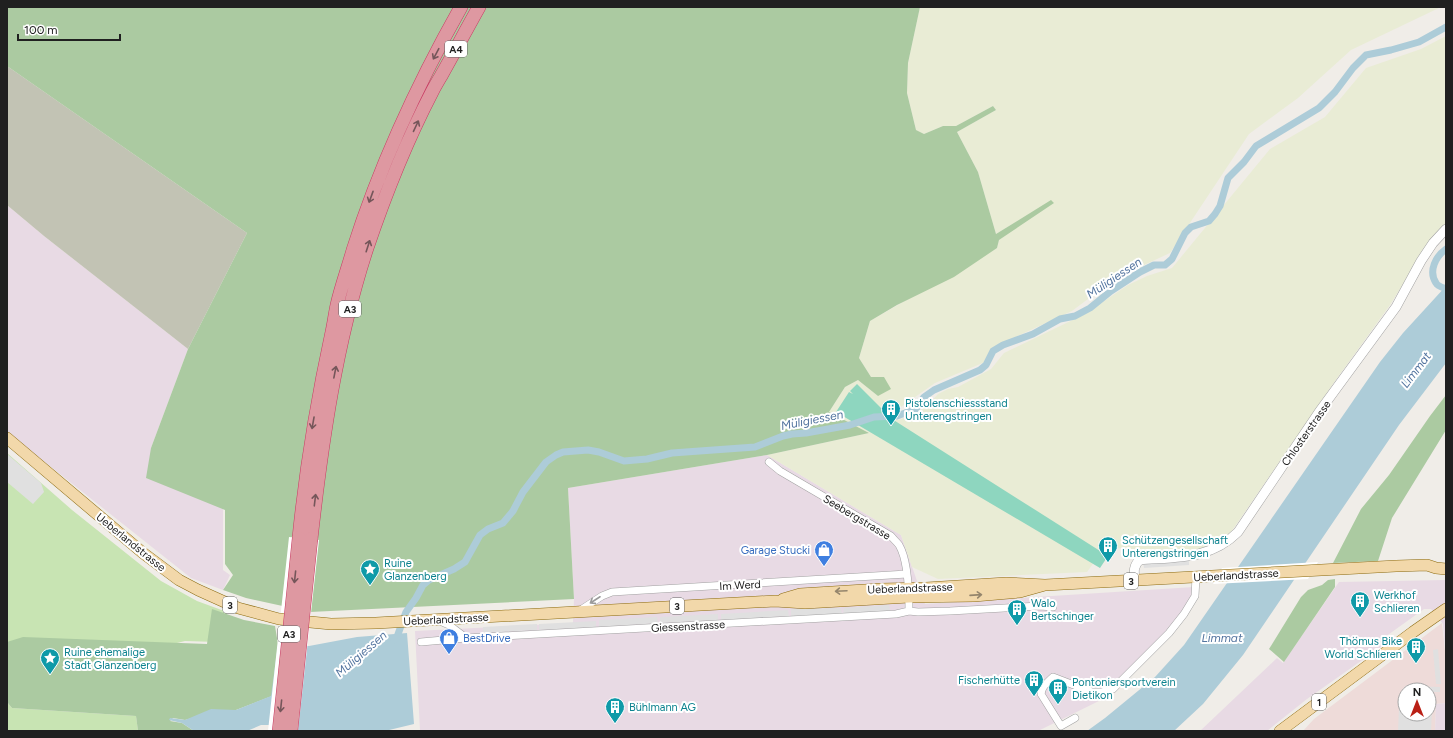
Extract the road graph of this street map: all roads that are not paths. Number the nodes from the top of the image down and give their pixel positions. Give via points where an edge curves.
1 (461, 7) edge
2 (474, 7) edge
3 (479, 7) edge
4 (433, 90) junction
5 (1446, 229) edge
6 (7, 438) edge
7 (769, 462) dead end
8 (305, 539) junction
9 (1446, 561) edge
10 (1427, 565) junction
11 (1446, 569) edge
12 (907, 574) junction
13 (1446, 575) edge
14 (1196, 577) junction
15 (1134, 581) junction
16 (909, 593) junction
17 (1053, 607) dead end
18 (1446, 609) edge
19 (909, 611) junction
20 (579, 612) junction
21 (438, 620) junction
22 (466, 638) junction
23 (421, 642) dead end
24 (1075, 718) dead end
25 (1283, 730) edge
26 (279, 731) edge
27 (291, 731) edge

1 -> 8 highway, A3 via 395,137 373,191 337,305 309,455
2 - 4 highway, A3 via 436,75
3 - 4 highway, A4
8 -> 4 highway, A3 via 339,354 355,290 388,189
5 - 15 street, Chlosterstrasse via 1421,261 1396,307 1319,412 1238,532 1220,546 1205,553 1140,560 1134,567
6 - 21 main road, Ueberlandstrasse / 3 via 143,554 179,580 238,608 279,619 330,624
7 - 12 street, Seebergstrasse via 891,536 899,546
8 -> 26 highway, A3, bridge
8 - 27 highway, A3, bridge
9 - 10 main road, Ueberlandstrasse / 3
10 - 11 main road, Ueberlandstrasse / 3
10 - 13 main road via 1435,573
10 - 14 main road, Ueberlandstrasse / 3
12 - 16 street, Seebergstrasse
12 -> 20 street, Im Werd via 612,592 604,594
14 - 15 main road, Ueberlandstrasse / 3
14 - 24 street via 1195,596 1184,614 1169,633 1113,689 1092,692 1053,677 1046,684 1041,694 1061,726
15 - 16 main road, Ueberlandstrasse / 3 via 1045,586 1006,583
16 - 19 street
16 - 20 main road, Ueberlandstrasse / 3 via 805,603 775,601
17 - 19 street, Giessenstrasse
18 - 25 main road, 1
19 - 22 street, Giessenstrasse
20 - 21 main road, Ueberlandstrasse / 3
21 - 22 street
22 - 23 street, Giessenstrasse

